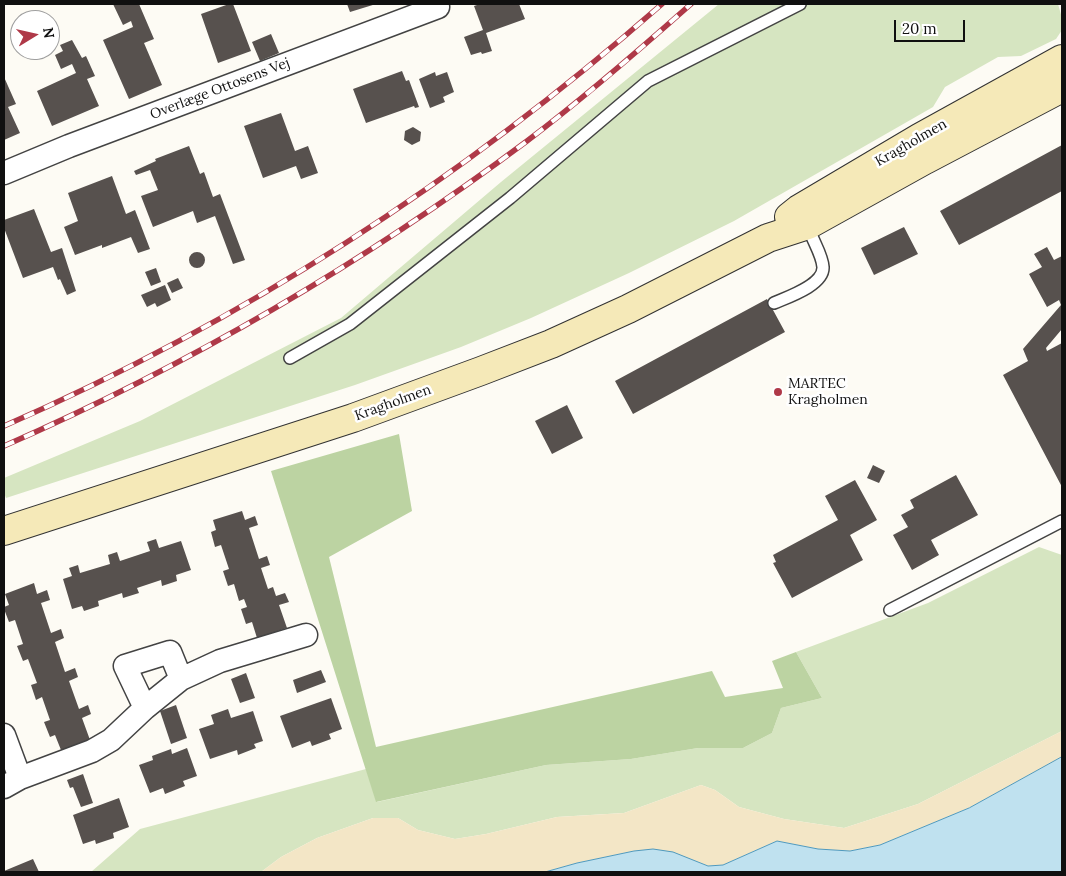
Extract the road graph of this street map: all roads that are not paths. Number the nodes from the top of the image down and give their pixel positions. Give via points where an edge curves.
1 (800, 4) edge
2 (438, 7) dead end
3 (1062, 59) edge
4 (1062, 88) edge
5 (4, 173) edge
6 (803, 217) junction
7 (774, 303) dead end
8 (290, 358) dead end
9 (1062, 521) edge
10 (4, 531) edge
11 (890, 610) dead end
12 (306, 635) dead end
13 (181, 679) junction
14 (145, 708) junction
15 (4, 735) edge
16 (12, 783) edge

1 - 8 lane via 648,81 510,198 350,324
2 - 5 street, Overlæge Ottosens Vej
3 - 6 street, Kragholmen via 919,138
4 - 6 street, Kragholmen via 925,160
6 - 7 lane via 823,267 821,276 813,284
6 - 10 street, Kragholmen via 628,309 481,372 353,418
9 - 11 lane
12 - 13 street via 220,661
13 - 14 street
13 - 14 street via 170,652 125,666
14 - 16 street via 111,740 92,751
15 - 16 street

